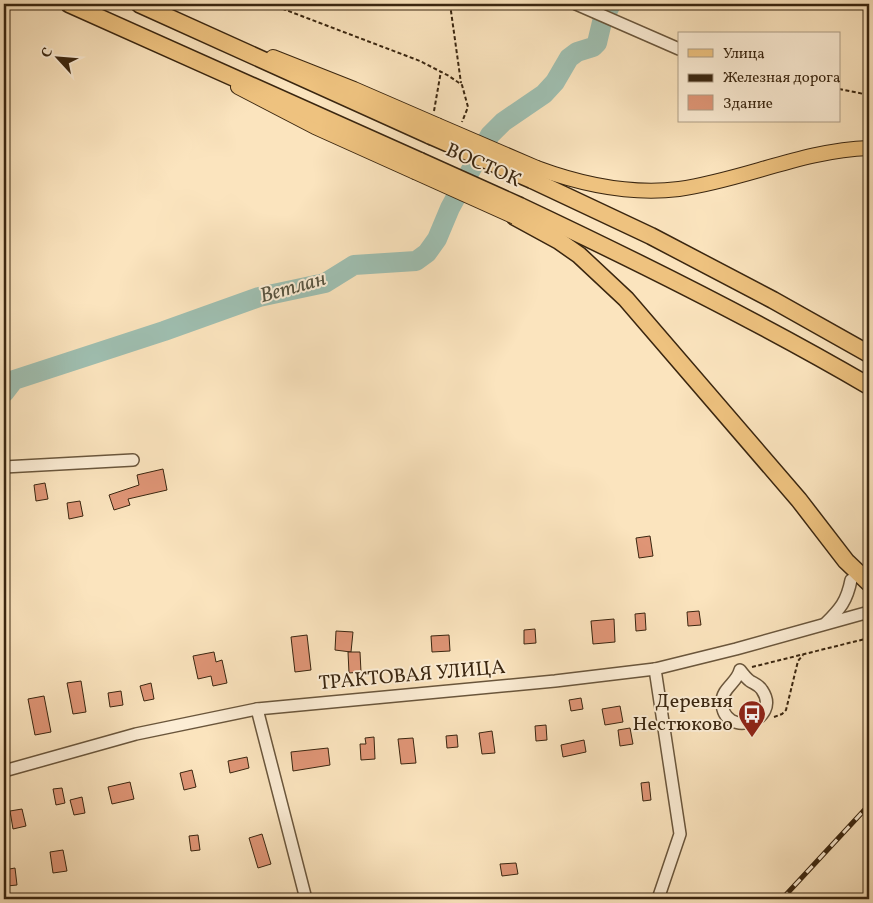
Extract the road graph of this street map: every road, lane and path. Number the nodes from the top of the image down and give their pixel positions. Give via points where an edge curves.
1 (69, 4) edge
2 (270, 4) edge
3 (450, 4) edge
4 (576, 4) edge
5 (146, 7) edge
6 (678, 49) edge
7 (441, 71) junction
8 (462, 85) junction
9 (840, 88) edge
10 (869, 95) edge
11 (461, 125) dead end
12 (434, 126) junction
13 (869, 148) edge
14 (534, 174) junction
15 (518, 211) junction
16 (869, 354) edge
17 (869, 386) edge
18 (132, 460) dead end
19 (4, 467) edge
20 (851, 580) dead end
21 (869, 583) edge
22 (869, 612) edge
23 (825, 624) junction
24 (869, 638) edge
25 (736, 649) junction
26 (803, 655) junction
27 (655, 669) junction
28 (740, 670) junction
29 (257, 709) junction
30 (761, 715) junction
31 (4, 771) edge
32 (306, 899) edge
33 (658, 899) edge

1 - 15 highway, ВОСТОК, bridge
2 - 7 path
3 - 8 path
4 - 6 street
5 - 12 highway, ВОСТОК
7 - 8 path
7 - 12 path
8 - 11 path via 468,107
9 - 10 path
12 - 14 highway, ВОСТОК, bridge
13 - 14 main road via 824,153 697,185 658,190 616,189
14 - 16 highway, ВОСТОК
15 - 17 highway, ВОСТОК via 700,293
15 - 21 highway via 579,256 626,299 799,500 846,561
18 - 19 street
20 - 23 street via 842,607
22 - 23 street, ТРАКТОВАЯ УЛИЦА
23 - 25 street, ТРАКТОВАЯ УЛИЦА
24 - 26 path
25 - 27 street, ТРАКТОВАЯ УЛИЦА
25 - 28 street
26 - 28 path
26 - 30 path via 798,661 786,710 773,717
27 - 29 street, ТРАКТОВАЯ УЛИЦА
27 - 33 street via 680,834
28 - 30 street via 762,689 766,704
28 - 30 street via 739,676 725,691 724,711 746,724
29 - 31 street, ТРАКТОВАЯ УЛИЦА via 136,734
29 - 32 street

